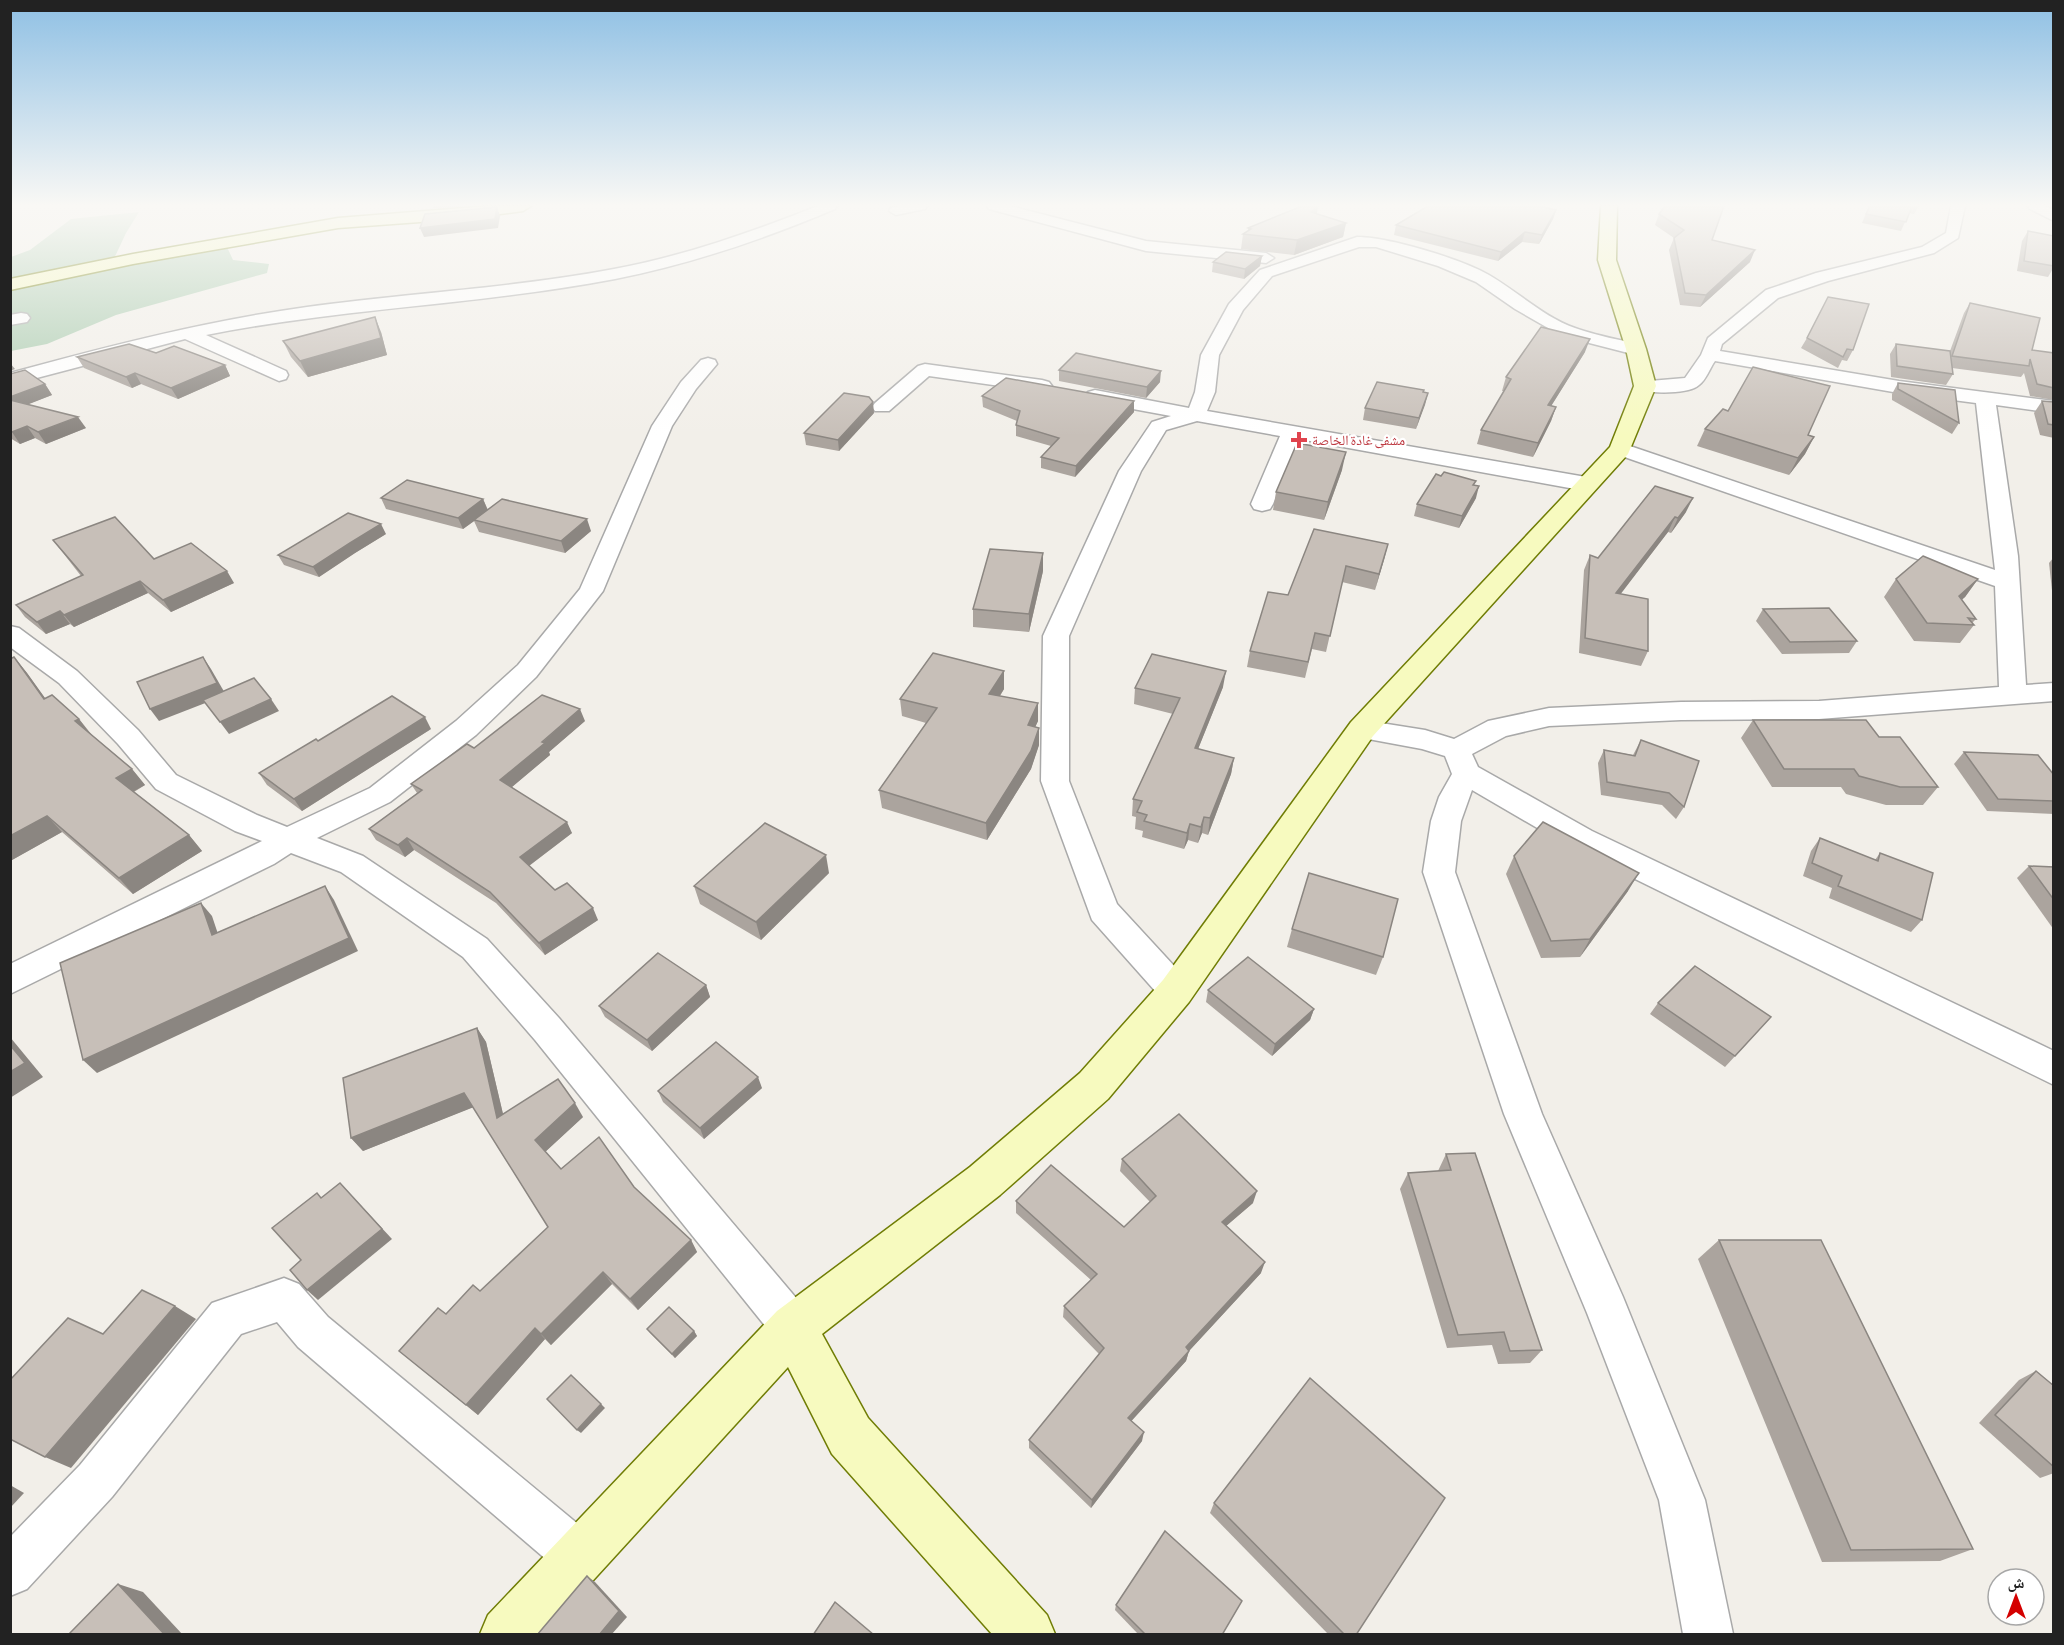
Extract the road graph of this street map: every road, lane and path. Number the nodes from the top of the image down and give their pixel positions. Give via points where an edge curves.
1 (557, 283) edge
2 (1257, 283) edge
3 (1489, 283) edge
4 (1614, 283) edge
5 (1805, 283) edge
6 (186, 333) junction
7 (1636, 349) junction
8 (1710, 355) junction
9 (708, 364) dead end
10 (279, 375) dead end
11 (10, 379) edge
12 (1645, 386) junction
13 (1985, 397) junction
14 (2054, 406) edge
15 (882, 407) dead end
16 (1196, 415) junction
17 (1291, 433) junction
18 (1620, 449) junction
19 (1586, 484) junction
20 (1262, 504) dead end
21 (2008, 582) junction
22 (10, 634) edge
23 (2054, 692) edge
24 (2013, 696) junction
25 (1362, 729) junction
26 (1461, 762) junction
27 (288, 839) junction
28 (10, 980) edge
29 (1176, 991) junction
30 (2054, 1069) edge
31 (793, 1327) junction
32 (579, 1556) junction
33 (10, 1572) edge
34 (507, 1635) edge
35 (1028, 1635) edge
36 (1708, 1635) edge

1 - 6 street via 306,312
2 - 16 street via 1235,308 1210,355 1205,392
3 - 7 street via 1568,332
4 - 7 main road
5 - 8 street via 1772,294 1714,342
6 - 10 street
6 - 11 street
7 - 12 main road
8 - 12 street via 1692,382
8 - 13 street
9 - 27 street via 662,426 591,591 527,671 466,728 380,795
12 - 18 main road
13 - 14 street
13 - 21 street
15 - 16 street via 925,370 1070,391
16 - 17 street
16 - 29 street via 1159,426 1130,471 1056,636 1055,781 1103,911
17 - 19 street
17 - 20 street
18 - 19 main road
18 - 21 street
19 - 25 main road
21 - 24 street
22 - 27 street via 68,677 166,782 246,824
23 - 24 street
24 - 26 street via 1819,710 1549,717 1498,728
25 - 26 street via 1425,740
25 - 29 main road
26 - 30 street via 1581,839
26 - 36 street via 1441,837 1438,872 1523,1114 1608,1312 1682,1500
27 - 28 street via 263,856
27 - 31 street via 352,864 475,948 547,1029
29 - 31 main road via 1094,1086 986,1181
31 - 32 main road
31 - 35 main road via 850,1436
32 - 33 street via 313,1332 284,1299 227,1318 96,1481
32 - 34 main road

